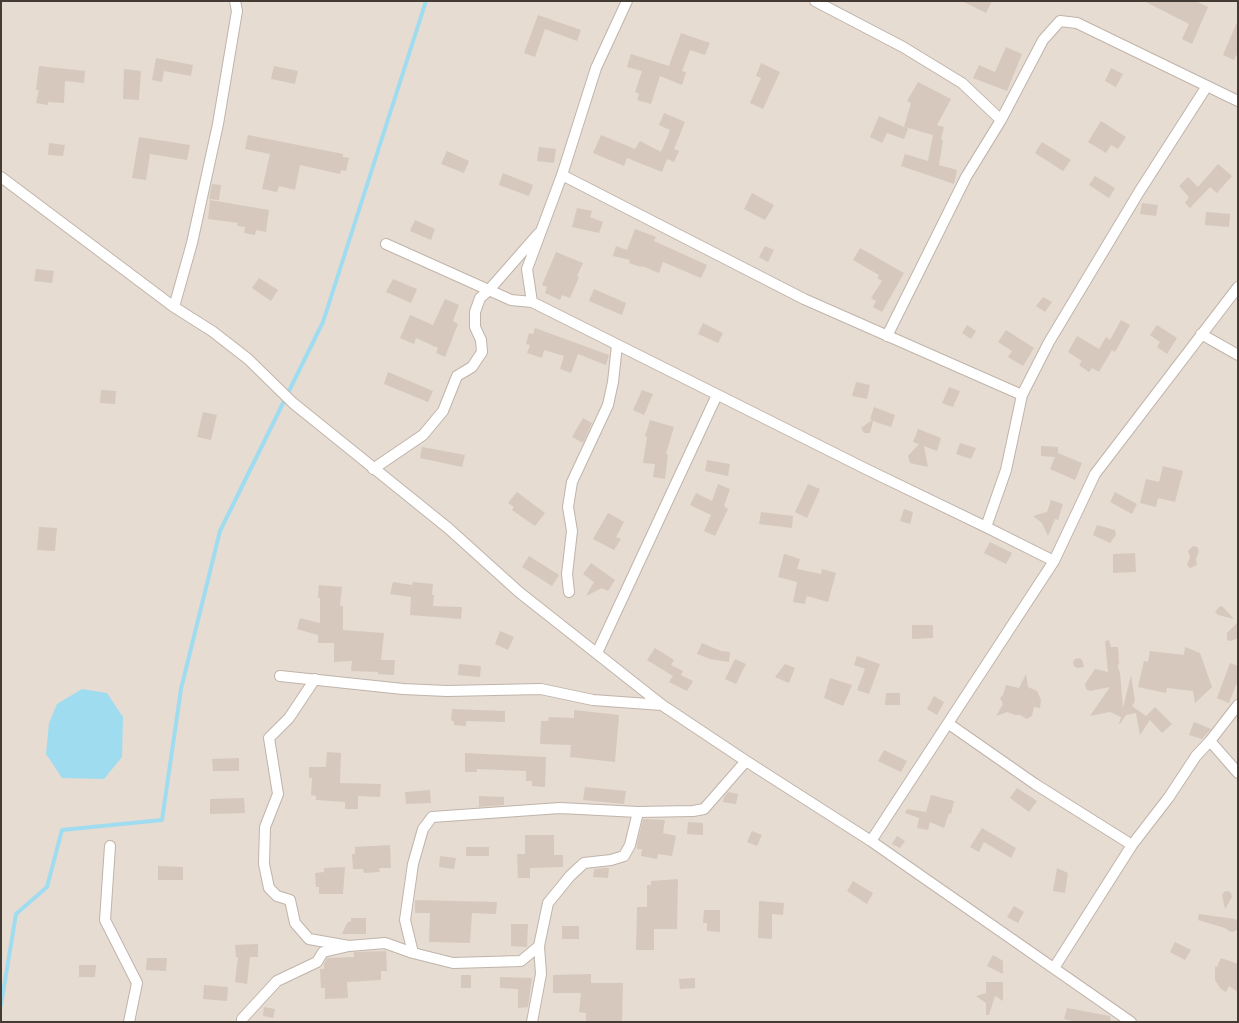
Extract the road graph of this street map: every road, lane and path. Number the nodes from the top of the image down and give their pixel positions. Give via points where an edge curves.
1 (235, 1) edge
2 (627, 1) edge
3 (815, 1) edge
4 (1207, 86) junction
5 (1238, 101) edge
6 (1001, 120) junction
7 (562, 175) junction
8 (1, 177) edge
9 (542, 229) junction
10 (386, 244) dead end
11 (1238, 287) edge
12 (489, 290) junction
13 (532, 302) junction
14 (174, 307) junction
15 (1201, 334) junction
16 (887, 336) junction
17 (617, 345) junction
18 (1238, 355) edge
19 (717, 395) junction
20 (1022, 395) junction
21 (373, 469) junction
22 (986, 527) junction
23 (1054, 561) junction
24 (569, 592) dead end
25 (596, 653) junction
26 (280, 676) dead end
27 (315, 679) junction
28 (662, 705) junction
29 (1238, 705) edge
30 (949, 724) junction
31 (1210, 741) junction
32 (746, 761) junction
33 (1238, 772) edge
34 (638, 812) junction
35 (871, 840) junction
36 (1132, 845) junction
37 (110, 846) dead end
38 (349, 946) junction
39 (540, 946) junction
40 (413, 953) junction
41 (1054, 968) junction
42 (129, 1022) edge
43 (242, 1022) edge
44 (532, 1022) edge
45 (1131, 1022) edge

1 - 14 street via 237,11 218,124 192,243
2 - 7 street via 596,68
3 - 6 street via 903,47 962,83
4 - 5 street
4 - 6 street via 1077,23 1060,21 1043,40
4 - 20 street via 1049,342
6 - 16 street via 966,177
7 - 9 street
7 - 16 street via 804,299
8 - 14 street
9 - 12 street
9 - 13 street via 527,269
10 - 12 street
11 - 15 street
12 - 13 street via 511,300
12 - 21 street via 480,298 475,312 475,327 482,352 472,367 457,376 443,411 423,435
13 - 17 street
14 - 21 street via 248,359 293,403
15 - 18 street
15 - 23 street via 1095,474
16 - 20 street
17 - 19 street
17 - 24 street via 608,405 572,482 568,507 572,531 567,574
19 - 22 street
19 - 25 street
20 - 22 street via 1006,470
21 - 25 street via 448,528 518,592
22 - 23 street
23 - 30 street
25 - 28 street
26 - 27 street
27 - 28 street via 439,690 541,689 593,700
27 - 38 street via 289,718 269,738 278,794 265,827 264,864 269,888 277,896 290,900 295,923 309,939
28 - 32 street
29 - 31 street
30 - 35 street
30 - 36 street
31 - 33 street
31 - 36 street
32 - 34 street via 704,808
32 - 35 street
34 - 39 street via 624,856 584,863 548,903
34 - 40 street via 560,808 432,818 423,829 413,864 405,920
35 - 41 street
36 - 41 street
37 - 42 street via 105,920 137,983
38 - 40 street via 385,943
38 - 43 street via 323,952 317,962 277,981
39 - 40 street via 521,961 453,963
39 - 44 street via 541,974
41 - 45 street

